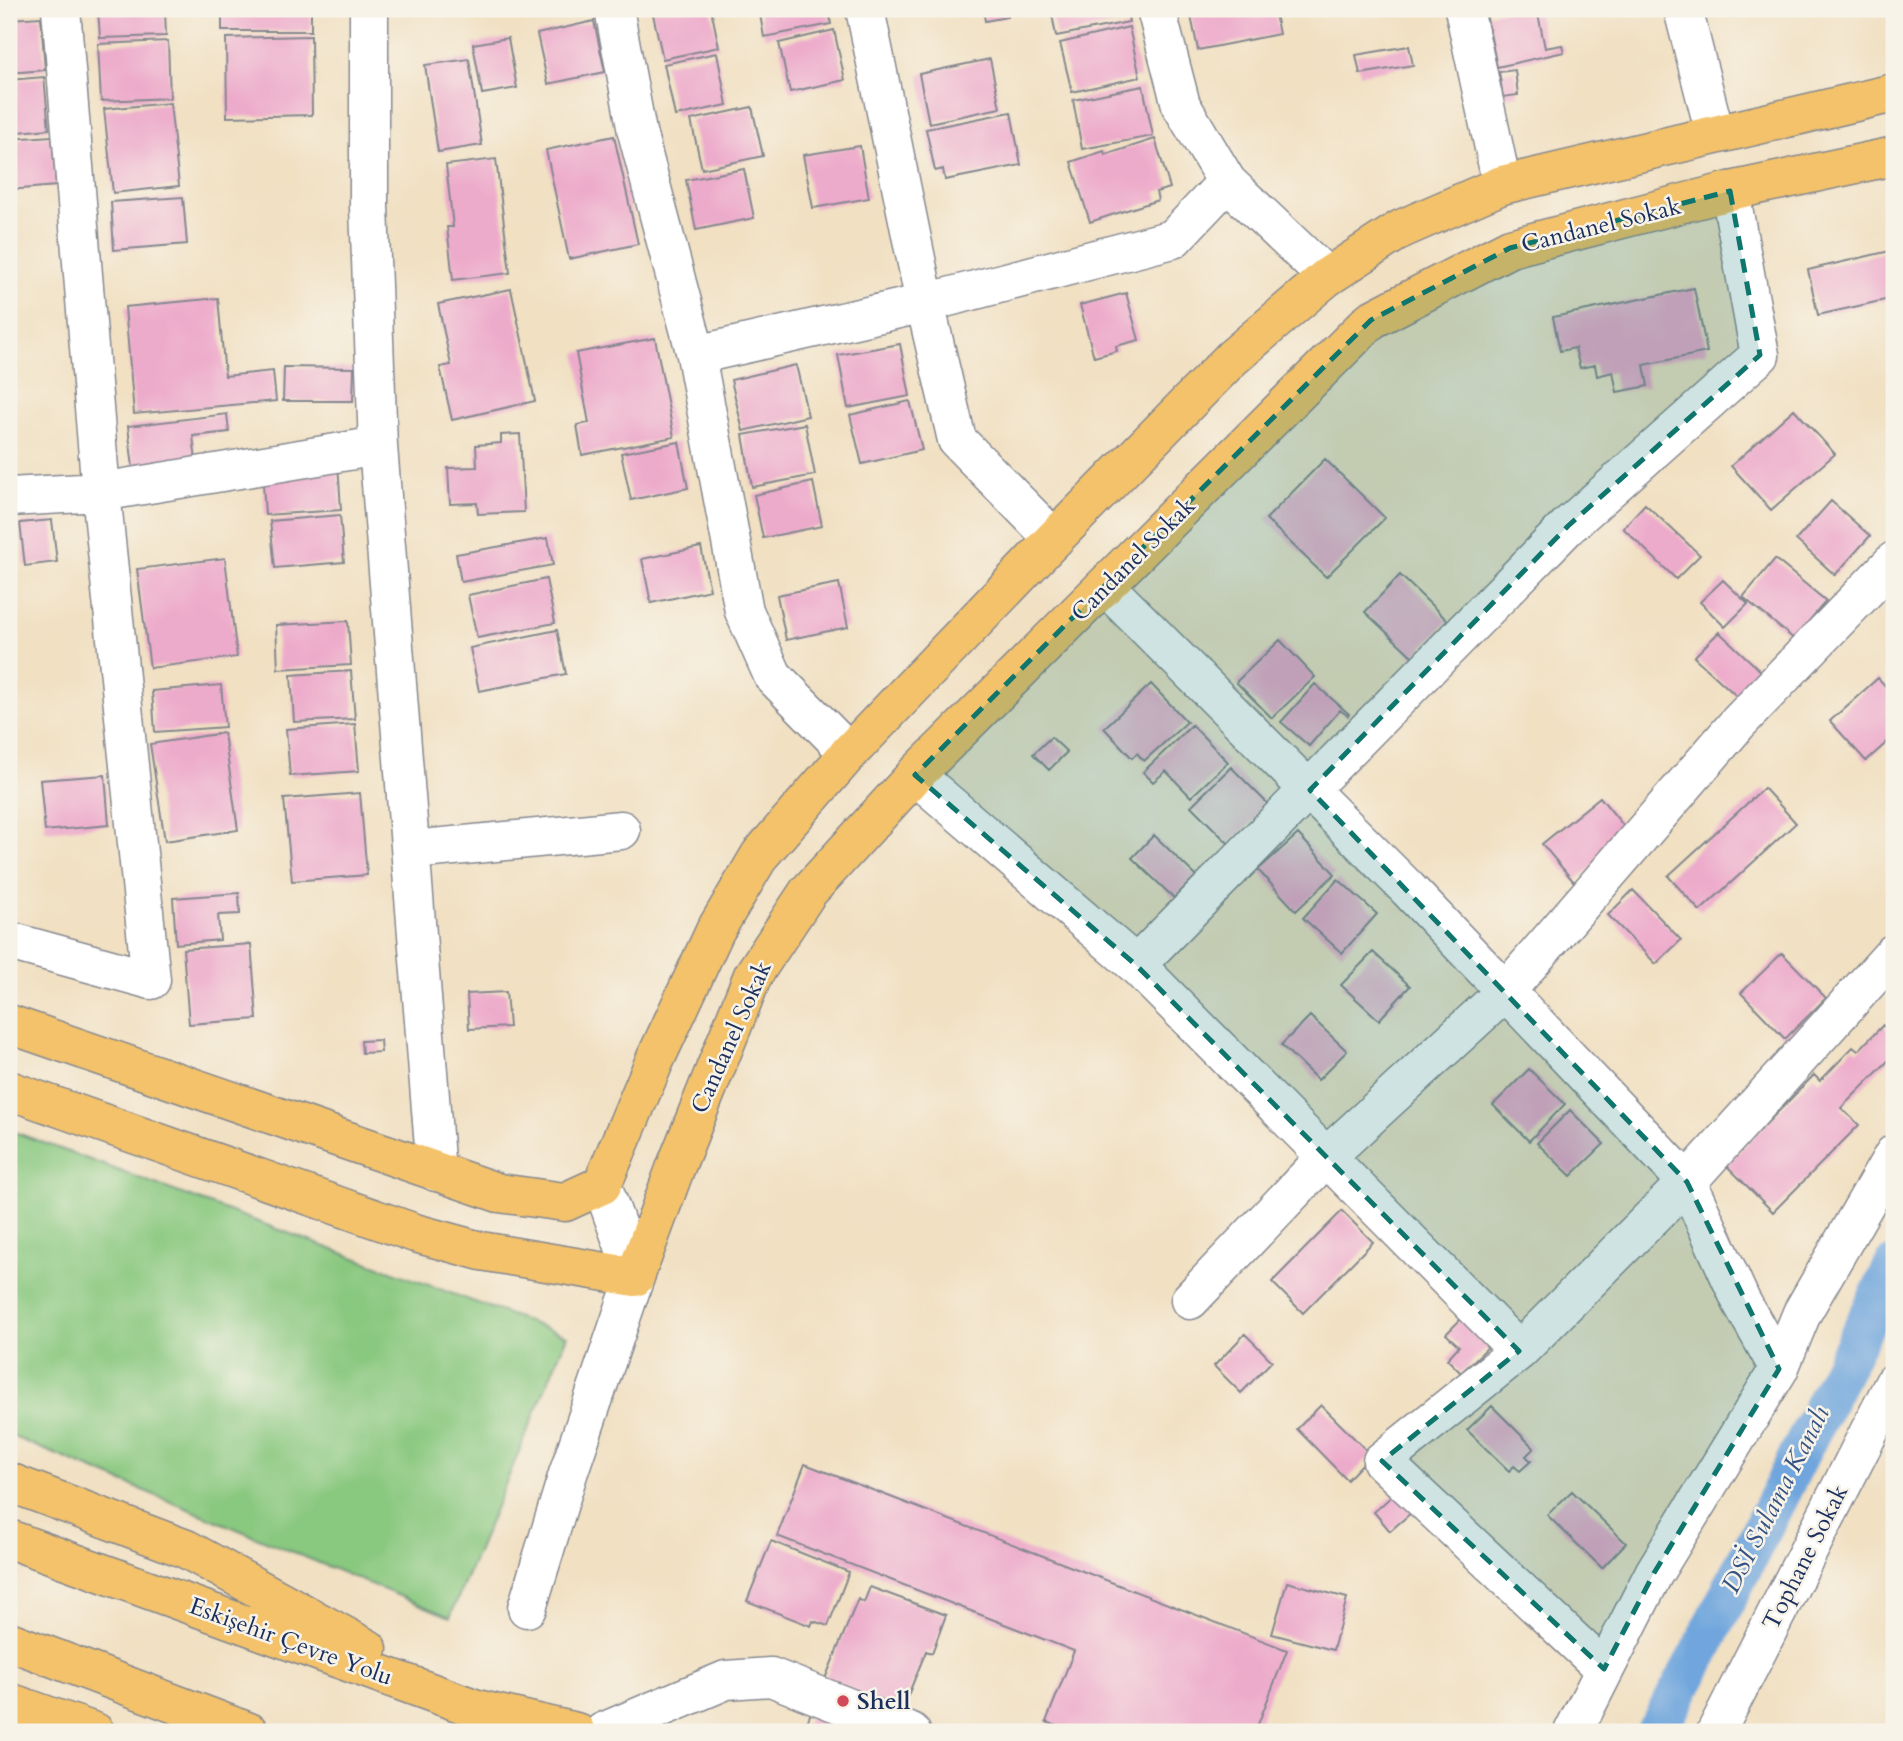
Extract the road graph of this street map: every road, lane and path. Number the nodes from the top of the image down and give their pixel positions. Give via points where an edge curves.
1 (61, 9) edge
2 (369, 9) edge
3 (614, 9) edge
4 (865, 9) edge
5 (1156, 9) edge
6 (1464, 9) edge
7 (1683, 9) edge
8 (1894, 93) edge
9 (1715, 134) junction
10 (1894, 156) edge
11 (1227, 182) junction
12 (1502, 185) junction
13 (1730, 191) junction
14 (1327, 276) junction
15 (925, 303) junction
16 (696, 355) junction
17 (378, 446) junction
18 (101, 492) junction
19 (9, 497) edge
20 (1054, 539) junction
21 (1894, 561) edge
22 (1106, 587) junction
23 (849, 753) junction
24 (915, 775) junction
25 (1310, 790) junction
26 (621, 830) dead end
27 (412, 850) junction
28 (9, 941) edge
29 (1894, 953) edge
30 (1136, 964) junction
31 (1504, 992) junction
32 (9, 1024) edge
33 (9, 1090) edge
34 (1894, 1154) edge
35 (1328, 1155) junction
36 (436, 1172) junction
37 (1687, 1182) junction
38 (603, 1185) junction
39 (635, 1277) junction
40 (1190, 1300) dead end
41 (1519, 1351) junction
42 (1779, 1369) junction
43 (1894, 1383) edge
44 (9, 1482) edge
45 (9, 1539) edge
46 (527, 1608) dead end
47 (9, 1641) edge
48 (1604, 1669) junction
49 (9, 1702) edge
50 (477, 1709) junction
51 (95, 1732) edge
52 (250, 1732) edge
53 (576, 1732) edge
54 (603, 1732) edge
55 (911, 1732) edge
56 (1573, 1732) edge
57 (1716, 1732) edge

1 - 18 street
2 - 17 street via 369,206
3 - 16 street via 637,132
4 - 15 street
5 - 11 street via 1181,105
6 - 12 street
7 - 9 street
8 - 9 main road
9 - 12 main road
10 - 13 main road, Candanel Sokak
11 - 14 street
11 - 15 street via 1173,239
12 - 14 main road via 1401,229
13 - 22 main road, Candanel Sokak via 1510,248 1371,320
13 - 25 street via 1760,355 1568,526
14 - 20 main road via 1232,358
15 - 16 street
15 - 20 street via 957,440
16 - 23 street via 744,611 773,676
17 - 18 street
17 - 27 street
18 - 19 street
18 - 28 street via 151,980
20 - 23 main road
21 - 31 street via 1738,723
22 - 24 main road, Candanel Sokak
22 - 25 street
23 - 38 main road via 760,855 715,931
24 - 30 street
24 - 39 main road, Candanel Sokak via 808,892 753,975
25 - 30 street
25 - 31 street
26 - 27 street
27 - 36 street
29 - 37 street
30 - 35 street
31 - 35 street
31 - 37 street
32 - 36 main road
33 - 39 main road via 415,1233 481,1251
34 - 42 street via 1802,1313
35 - 40 street
35 - 41 street
36 - 38 main road via 499,1193 565,1202
37 - 41 street
37 - 42 street via 1741,1301
38 - 39 street
39 - 46 street, Candanel Sokak
41 - 48 street via 1382,1461
42 - 48 street via 1654,1573
43 - 57 street, Tophane Sokak
44 - 50 main road via 186,1549
45 - 50 main road, Eskişehir Çevre Yolu
47 - 52 main road
48 - 56 street
49 - 51 main road
50 - 53 main road, Eskişehir Çevre Yolu
54 - 55 street via 726,1679 771,1676

